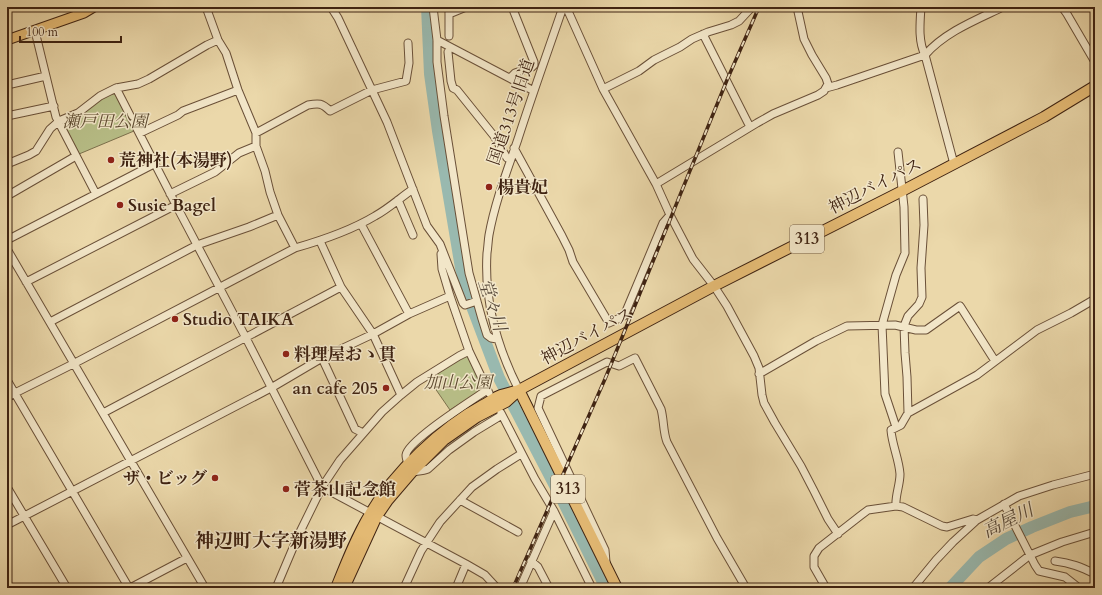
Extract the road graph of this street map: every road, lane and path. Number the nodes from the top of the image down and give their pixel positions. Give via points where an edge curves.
1 (94, 7) edge
2 (206, 7) edge
3 (330, 7) edge
4 (433, 7) edge
5 (466, 7) edge
6 (512, 7) edge
7 (563, 7) edge
8 (752, 7) edge
9 (797, 7) edge
10 (921, 7) edge
11 (1003, 7) edge
12 (1062, 7) edge
13 (449, 10) edge
14 (35, 31) junction
15 (702, 34) junction
16 (449, 36) dead end
17 (7, 40) edge
18 (218, 40) junction
19 (437, 40) junction
20 (408, 42) dead end
21 (448, 52) dead end
22 (924, 56) junction
23 (1095, 62) edge
24 (46, 76) junction
25 (510, 78) junction
26 (7, 85) edge
27 (1095, 86) edge
28 (116, 88) junction
29 (826, 88) junction
30 (603, 89) junction
31 (238, 90) junction
32 (372, 90) junction
33 (534, 91) junction
34 (54, 106) junction
35 (7, 116) edge
36 (59, 121) junction
37 (750, 127) junction
38 (256, 133) junction
39 (140, 134) junction
40 (256, 146) junction
41 (514, 148) junction
42 (898, 152) dead end
43 (76, 156) junction
44 (511, 159) junction
45 (7, 164) edge
46 (154, 164) junction
47 (954, 164) junction
48 (656, 184) junction
49 (413, 189) junction
50 (902, 191) junction
51 (96, 194) junction
52 (170, 194) junction
53 (7, 196) edge
54 (923, 199) dead end
55 (398, 200) junction
56 (176, 205) junction
57 (278, 215) junction
58 (670, 215) junction
59 (361, 224) junction
60 (413, 235) dead end
61 (7, 240) edge
62 (320, 241) junction
63 (440, 244) junction
64 (197, 245) junction
65 (295, 248) junction
66 (7, 249) edge
67 (26, 282) junction
68 (714, 286) junction
69 (341, 287) junction
70 (219, 288) junction
71 (450, 296) junction
72 (1095, 299) edge
73 (477, 301) junction
74 (409, 314) junction
75 (50, 322) junction
76 (882, 325) junction
77 (904, 326) junction
78 (373, 334) junction
79 (246, 338) junction
80 (497, 339) junction
81 (470, 351) junction
82 (322, 358) junction
83 (995, 361) junction
84 (73, 364) junction
85 (759, 374) junction
86 (7, 380) edge
87 (271, 388) junction
88 (15, 393) junction
89 (400, 395) junction
90 (510, 395) junction
91 (7, 397) edge
92 (102, 412) junction
93 (908, 413) junction
94 (896, 427) junction
95 (363, 433) junction
96 (521, 454) junction
97 (131, 460) junction
98 (410, 468) junction
99 (1095, 474) edge
100 (7, 487) edge
101 (322, 487) junction
102 (72, 490) junction
103 (460, 500) junction
104 (1005, 505) junction
105 (896, 506) junction
106 (554, 511) junction
107 (373, 515) junction
108 (24, 516) junction
109 (977, 520) junction
110 (7, 525) edge
111 (518, 532) dead end
112 (1095, 532) edge
113 (838, 534) junction
114 (426, 543) junction
115 (1029, 553) junction
116 (187, 558) junction
117 (532, 561) junction
118 (1055, 561) dead end
119 (466, 564) junction
120 (607, 569) junction
121 (1095, 574) edge
122 (66, 588) edge
123 (129, 588) edge
124 (205, 588) edge
125 (276, 588) edge
126 (336, 588) edge
127 (344, 588) edge
128 (404, 588) edge
129 (456, 588) edge
130 (497, 588) edge
131 (520, 588) edge
132 (549, 588) edge
133 (592, 588) edge
134 (617, 588) edge
135 (746, 588) edge
136 (826, 588) edge
137 (913, 588) edge
138 (988, 588) edge
139 (1079, 588) edge

1 - 14 main road
2 - 18 street
3 - 32 street via 338,18
4 - 19 street
5 - 13 street
6 - 25 street via 534,65 515,73
7 - 30 street via 568,11
7 - 33 street, 国道313号旧道
8 - 15 street via 739,21
9 - 29 street via 804,39 826,78
10 - 22 street via 921,48
11 - 22 street via 957,30
12 - 23 street
13 - 16 street
14 - 17 main road
14 - 24 street
15 - 30 street
15 - 37 street
18 - 28 street via 149,79
18 - 31 street via 226,53
19 - 25 street
19 - 73 street via 437,62 452,169 469,273
20 - 32 street via 409,63 406,81
21 - 44 street via 453,88 494,136 507,158
22 - 29 street
22 - 47 street
24 - 26 street
24 - 34 street
25 - 33 street
27 - 47 highway, 神辺バイパス / 313 via 1044,117
28 - 36 street via 100,96 78,113
28 - 39 street
29 - 37 street via 818,95
30 - 48 street
31 - 38 street
31 - 39 street via 183,110
32 - 38 street via 330,111 323,105 308,106
32 - 49 street
33 - 41 street, 国道313号旧道
34 - 35 street
34 - 36 street
36 - 43 street
36 - 45 street via 50,129 36,151
37 - 48 street
38 - 40 street
39 - 46 street
40 - 52 street via 239,153 215,172
40 - 57 street
41 - 44 street, 国道313号旧道
41 - 58 street via 562,236 573,262 609,323 624,316 663,223
42 - 50 street
43 - 51 street
43 - 53 street
44 - 80 street, 国道313号旧道 via 499,191 488,236 487,286
46 - 51 street
46 - 52 street
47 - 50 highway, 神辺バイパス / 313
48 - 58 street
49 - 55 street
49 - 63 street via 427,226
50 - 68 highway, 神辺バイパス / 313
50 - 76 street via 905,253
51 - 61 street
52 - 56 street
54 - 77 street via 922,296
55 - 59 street
55 - 60 street
56 - 64 street
56 - 67 street
57 - 64 street
57 - 65 street
58 - 68 street via 693,259
59 - 62 street
59 - 74 street
62 - 65 street
62 - 69 street
63 - 71 street via 442,269
63 - 73 street via 463,303 466,305
64 - 70 street
64 - 75 street
65 - 70 street
66 - 67 street
67 - 75 street
68 - 85 street via 754,356
68 - 90 highway, 神辺バイパス / 313
69 - 78 street
69 - 79 street
70 - 79 street
70 - 84 street
71 - 74 street
71 - 81 street
72 - 83 street via 1037,330
73 - 80 street via 487,335
74 - 78 street
75 - 84 street
76 - 77 street
76 - 85 street via 847,326
76 - 94 street via 885,394
77 - 83 street via 926,330 960,306
77 - 93 street
78 - 82 street
78 - 89 street
79 - 87 street
79 - 92 street
80 - 90 street, 国道313号旧道 via 511,374
81 - 89 street
81 - 98 street via 488,392 451,414 408,450 406,455
82 - 87 street
82 - 95 street via 355,429
83 - 93 street via 977,375
84 - 88 street
84 - 92 street
85 - 113 street via 764,403
86 - 88 street
87 - 97 street
87 - 101 street
88 - 91 street
88 - 102 street
89 - 95 street
90 - 98 highway, 神辺バイパス via 471,412 438,437
90 - 120 highway, 313
92 - 97 street
93 - 94 street via 901,425
94 - 105 street via 891,430 900,477
95 - 101 street
96 - 98 street via 502,414 449,450 425,471
96 - 103 street via 497,469
96 - 106 street
97 - 102 street
97 - 116 street
98 - 107 highway, 神辺バイパス via 382,496
99 - 104 street via 1019,496
100 - 108 street
101 - 107 street
101 - 125 street
102 - 108 street
102 - 123 street
103 - 111 street
103 - 114 street via 440,522
104 - 109 street
104 - 115 street
105 - 109 street via 947,527
105 - 113 street via 868,510
106 - 117 street
106 - 133 street
107 - 114 street
107 - 126 highway via 361,530
107 - 127 highway
108 - 110 street
108 - 122 street
109 - 137 street via 936,560
112 - 115 street
113 - 136 street via 819,548 814,556 814,567
114 - 119 street
114 - 128 street
115 - 138 street
115 - 139 street via 1039,571 1065,577
116 - 123 street
116 - 124 street
117 - 131 street
117 - 132 street
118 - 121 street via 1079,566
119 - 129 street
119 - 130 street via 485,575
120 - 134 highway, 313
120 - 135 street via 605,550 538,408 541,396 587,372 607,362 619,366 635,358 661,409 665,436 717,538

